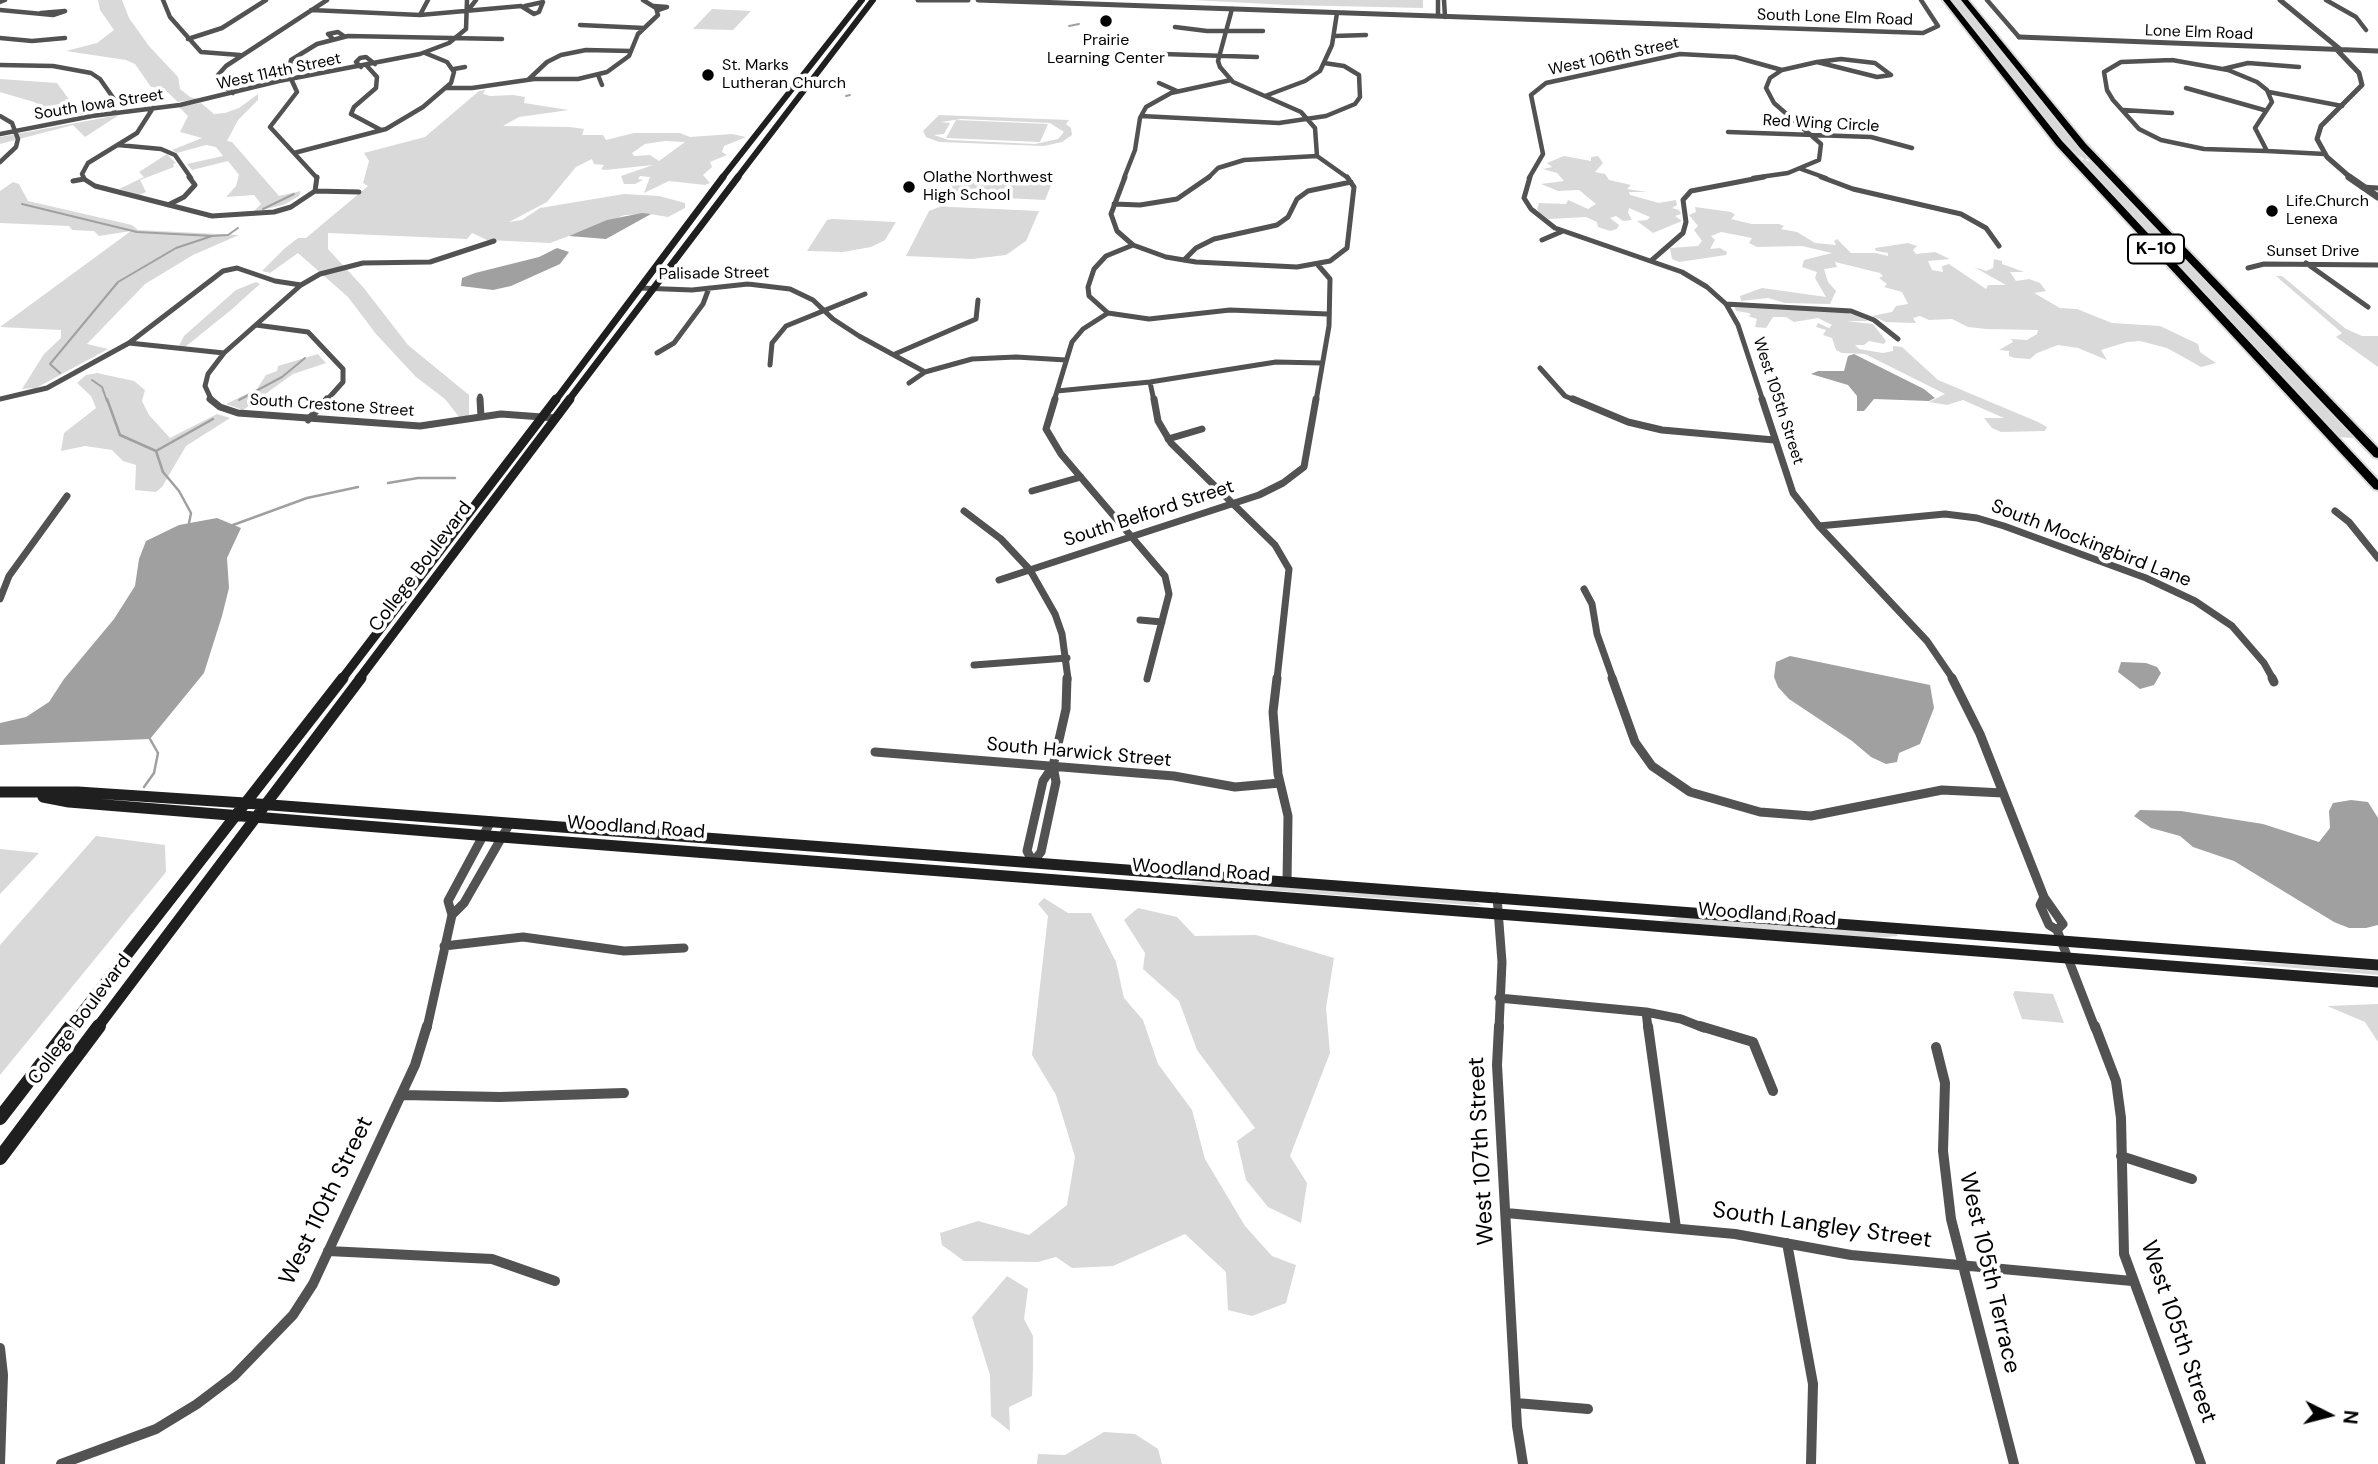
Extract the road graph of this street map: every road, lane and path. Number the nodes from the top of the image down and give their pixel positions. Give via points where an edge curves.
1 (163, 0) edge
2 (266, 0) edge
3 (327, 0) edge
4 (428, 0) edge
5 (467, 0) edge
6 (476, 0) edge
7 (643, 0) edge
8 (862, 0) edge
9 (873, 0) edge
10 (918, 0) edge
11 (968, 0) edge
12 (978, 0) edge
13 (1438, 0) edge
14 (1444, 0) edge
15 (1921, 0) edge
16 (1946, 0) edge
17 (1964, 0) edge
18 (1987, 0) edge
19 (2280, 0) edge
20 (2326, 0) edge
21 (1031, 1) edge
22 (525, 6) junction
23 (1232, 9) junction
24 (0, 10) edge
25 (311, 10) junction
26 (469, 10) junction
27 (41, 13) dead end
28 (1337, 13) junction
29 (421, 15) junction
30 (1441, 17) junction
31 (580, 24) dead end
32 (1719, 26) joint
33 (1175, 27) dead end
34 (644, 28) junction
35 (2367, 30) dead end
36 (1263, 31) dead end
37 (1226, 32) junction
38 (1366, 35) dead end
39 (1334, 36) junction
40 (458, 37) junction
41 (2019, 37) joint
42 (0, 38) edge
43 (65, 38) dead end
44 (188, 39) junction
45 (502, 39) dead end
46 (2339, 50) junction
47 (631, 51) junction
48 (2378, 51) edge
49 (424, 53) junction
50 (1163, 54) dead end
51 (240, 55) junction
52 (1220, 57) junction
53 (1256, 57) dead end
54 (1817, 62) junction
55 (1324, 63) junction
56 (375, 64) junction
57 (0, 65) edge
58 (364, 66) junction
59 (465, 67) dead end
60 (1361, 67) dead end
61 (2299, 67) dead end
62 (454, 69) junction
63 (1351, 69) junction
64 (2223, 69) junction
65 (1782, 70) junction
66 (598, 75) junction
67 (291, 78) junction
68 (529, 79) junction
69 (1231, 80) junction
70 (1159, 83) dead end
71 (602, 85) dead end
72 (446, 88) junction
73 (2186, 88) dead end
74 (1177, 91) junction
75 (2269, 92) junction
76 (233, 93) junction
77 (1265, 96) junction
78 (202, 100) joint
79 (2342, 106) junction
80 (153, 108) junction
81 (2123, 110) junction
82 (2264, 110) junction
83 (114, 113) junction
84 (2172, 113) dead end
85 (1141, 116) junction
86 (1, 117) edge
87 (1309, 119) junction
88 (381, 130) junction
89 (18, 131) junction
90 (1728, 132) dead end
91 (0, 134) edge
92 (1814, 136) junction
93 (118, 145) junction
94 (24, 146) dead end
95 (16, 147) junction
96 (1912, 148) dead end
97 (2267, 152) junction
98 (293, 153) junction
99 (2325, 154) junction
100 (1317, 156) junction
101 (0, 162) edge
102 (1801, 169) junction
103 (84, 178) junction
104 (73, 181) dead end
105 (1351, 182) junction
106 (2362, 187) junction
107 (2378, 188) edge
108 (314, 191) junction
109 (359, 192) dead end
110 (2378, 197) edge
111 (1114, 204) junction
112 (167, 206) junction
113 (1563, 231) junction
114 (1542, 240) dead end
115 (494, 241) dead end
116 (1133, 245) junction
117 (1999, 246) dead end
118 (1184, 260) junction
119 (1652, 260) junction
120 (2306, 263) junction
121 (1318, 265) junction
122 (2378, 265) edge
123 (2248, 268) dead end
124 (301, 285) junction
125 (640, 288) junction
126 (709, 288) junction
127 (652, 289) junction
128 (865, 294) dead end
129 (978, 299) dead end
130 (1726, 304) junction
131 (2368, 307) dead end
132 (822, 310) junction
133 (1108, 313) junction
134 (1327, 314) junction
135 (256, 325) junction
136 (1898, 339) dead end
137 (129, 343) junction
138 (225, 353) junction
139 (657, 353) dead end
140 (895, 354) junction
141 (1066, 360) junction
142 (1321, 363) junction
143 (770, 365) dead end
144 (1540, 368) dead end
145 (925, 372) junction
146 (1150, 382) junction
147 (909, 383) dead end
148 (1058, 391) junction
149 (480, 396) dead end
150 (0, 399) edge
151 (481, 417) junction
152 (541, 417) junction
153 (556, 418) junction
154 (308, 420) junction
155 (1202, 429) dead end
156 (1168, 439) junction
157 (1774, 440) junction
158 (2378, 455) edge
159 (1081, 477) junction
160 (2378, 487) edge
161 (1032, 491) dead end
162 (67, 496) dead end
163 (1231, 503) junction
164 (964, 511) dead end
165 (2335, 511) dead end
166 (1819, 526) junction
167 (1133, 536) junction
168 (2378, 558) edge
169 (1030, 570) junction
170 (9, 576) junction
171 (0, 579) edge
172 (999, 580) dead end
173 (1584, 589) dead end
174 (0, 599) edge
175 (1140, 620) dead end
176 (1162, 622) junction
177 (1067, 658) junction
178 (974, 665) dead end
179 (1147, 679) dead end
180 (2274, 682) dead end
181 (875, 752) dead end
182 (1053, 766) junction
183 (1280, 783) junction
184 (0, 792) edge
185 (23, 793) junction
186 (2003, 793) junction
187 (245, 803) junction
188 (267, 804) junction
189 (235, 815) junction
190 (258, 817) junction
191 (491, 821) junction
192 (509, 823) junction
193 (483, 835) junction
194 (501, 837) junction
195 (1033, 862) junction
196 (1287, 882) junction
197 (1497, 897) junction
198 (1498, 913) junction
199 (453, 915) junction
200 (2059, 936) junction
201 (444, 946) junction
202 (684, 948) dead end
203 (2068, 958) junction
204 (2378, 965) edge
205 (2378, 982) edge
206 (1499, 998) junction
207 (1646, 1012) junction
208 (1936, 1047) dead end
209 (1773, 1091) dead end
210 (624, 1093) dead end
211 (402, 1095) junction
212 (0, 1118) edge
213 (2121, 1156) junction
214 (0, 1158) edge
215 (2192, 1179) dead end
216 (1506, 1213) junction
217 (1676, 1228) junction
218 (1787, 1243) junction
219 (328, 1251) junction
220 (1964, 1265) junction
221 (555, 1280) dead end
222 (2133, 1281) junction
223 (0, 1348) edge
224 (1516, 1402) junction
225 (1588, 1409) dead end
226 (0, 1464) edge
227 (61, 1464) edge
228 (1523, 1464) edge
229 (1811, 1464) edge
230 (2014, 1464) edge
231 (2202, 1464) edge

1 - 44 street
2 - 44 street via 222,28
3 - 25 street
4 - 29 street
5 - 26 street
6 - 26 street
7 - 34 street via 656,8 656,17
8 - 125 main road, College Boulevard
9 - 127 main road, College Boulevard
10 - 11 street
12 - 21 street, South Lone Elm Road
13 - 30 street
14 - 30 street
15 - 32 street, South Lone Elm Road via 1937,22 1934,30 1900,33
16 - 160 highway, K-10 via 2067,152
17 - 158 highway, K-10 via 2083,146
18 - 41 street
19 - 46 street
20 - 35 street via 2356,17
21 - 23 street, South Lone Elm Road
22 - 22 street via 534,14 543,2
22 - 26 street
23 - 28 street, South Lone Elm Road
23 - 37 street
24 - 27 street
25 - 29 street
25 - 51 street
26 - 29 street
26 - 40 street via 466,29
28 - 30 street, South Lone Elm Road
28 - 39 street
30 - 32 street, South Lone Elm Road
31 - 34 street
33 - 37 street
34 - 47 street
36 - 37 street
37 - 52 street
38 - 39 street
39 - 55 street
40 - 45 street
40 - 49 street, West 114th Street
40 - 67 street via 344,36 291,60
41 - 46 street, Lone Elm Road
42 - 43 street
44 - 51 street via 201,52
46 - 48 street, Lone Elm Road
46 - 79 street via 2361,79 2360,89
47 - 66 street via 620,65
47 - 68 street via 564,54
49 - 56 street, West 114th Street
49 - 62 street
50 - 52 street
51 - 76 street via 218,75 222,88
52 - 53 street
52 - 69 street via 1220,67
54 - 54 street via 1863,60 1891,75 1877,77
54 - 65 street
55 - 63 street
55 - 77 street via 1310,79
56 - 58 street, West 114th Street
56 - 58 street, West 114th Street via 360,58 356,62
57 - 83 street via 53,65 91,73 114,99
58 - 67 street, West 114th Street
58 - 88 street via 377,76 376,88 351,114
59 - 62 street
60 - 63 street
61 - 64 street via 2248,63
62 - 72 street
63 - 87 street via 1359,75 1361,85 1355,104
64 - 75 street via 2257,82
64 - 81 street via 2150,60 2109,67 2104,72 2107,90
65 - 92 street via 1767,82 1766,92
65 - 113 street, West 106th Street via 1735,57 1680,54 1561,78 1536,89 1531,102 1543,154 1523,194 1531,209
66 - 68 street
66 - 71 street
67 - 76 street, West 114th Street
67 - 98 street via 295,98 270,127
68 - 72 street
69 - 74 street
69 - 77 street
70 - 74 street
72 - 88 street via 409,117
73 - 82 street
74 - 85 street via 1146,107
75 - 79 street
75 - 82 street via 2272,102
76 - 78 street, West 114th Street
77 - 87 street
78 - 80 street, South Iowa Street
79 - 99 street via 2318,131
80 - 83 street, South Iowa Street
80 - 93 street via 143,128
81 - 84 street
81 - 97 street via 2142,131 2171,143
82 - 97 street via 2255,132
83 - 89 street, South Iowa Street
85 - 87 street via 1269,123
85 - 111 street via 1135,150
86 - 89 street
87 - 100 street via 1315,128
88 - 98 street
89 - 91 street, South Iowa Street
89 - 95 street
90 - 92 street, Red Wing Circle
92 - 96 street, Red Wing Circle via 1880,138
92 - 102 street via 1822,155
93 - 103 street via 88,163
93 - 112 street via 162,149 175,155 195,185
94 - 95 street
95 - 101 street
97 - 99 street
98 - 108 street via 317,177
99 - 106 street
100 - 105 street
100 - 111 street via 1224,163 1177,199
102 - 117 street via 1853,189 1961,214 1986,228
102 - 119 street via 1691,191 1683,200 1683,233
103 - 104 street
103 - 112 street via 95,186
105 - 118 street via 1308,191 1280,223 1214,239
105 - 121 street via 1347,248
106 - 107 street
106 - 110 street
108 - 109 street
108 - 112 street via 291,207 255,216 200,215
111 - 116 street via 1113,225
113 - 114 street
113 - 119 street, West 106th Street
115 - 124 street via 430,261 345,266
116 - 118 street
116 - 133 street via 1106,256 1094,269 1089,296
118 - 121 street
119 - 130 street, West 105th Street via 1696,280
120 - 122 street, Sunset Drive
120 - 123 street, Sunset Drive
120 - 131 street
121 - 134 street via 1330,279
124 - 135 street
124 - 137 street via 232,265
125 - 127 street, Palisade Street
125 - 152 main road, College Boulevard
126 - 127 street, Palisade Street
126 - 132 street, Palisade Street via 790,289
126 - 139 street via 703,304 674,343
127 - 153 main road, College Boulevard
128 - 132 street
129 - 140 street via 976,319
130 - 136 street via 1851,312 1874,320
130 - 157 street, West 105th Street via 1737,324
132 - 140 street, Palisade Street
132 - 143 street via 786,326 772,344
133 - 134 street via 1149,319 1230,310
133 - 141 street via 1079,332
134 - 142 street
135 - 138 street
135 - 154 street via 308,332 343,369 343,382
137 - 138 street
137 - 150 street via 47,388
138 - 154 street, South Crestone Street via 208,374 205,386 210,399 220,407 261,417
140 - 145 street, Palisade Street
141 - 145 street via 972,359
141 - 148 street
142 - 146 street via 1276,362
142 - 163 street, South Belford Street via 1304,467 1283,484
144 - 157 street via 1565,396 1628,422 1661,430
145 - 147 street
146 - 148 street
146 - 156 street via 1158,421
148 - 159 street via 1046,429
149 - 151 street
151 - 152 street, South Crestone Street
151 - 154 street, South Crestone Street via 421,426
152 - 153 street, South Crestone Street
152 - 187 main road, College Boulevard
153 - 188 main road, College Boulevard
155 - 156 street
156 - 163 street
157 - 166 street, West 105th Street via 1793,493
159 - 161 street
159 - 167 street
162 - 170 street
163 - 167 street, South Belford Street
163 - 183 street via 1275,545 1289,569 1273,712
164 - 169 street via 1000,538
165 - 168 street
166 - 180 street, South Mockingbird Lane via 1945,514 2004,526 2195,601 2232,626
166 - 186 street, West 105th Street via 1942,661 1972,715
167 - 169 street, South Belford Street
167 - 176 street via 1169,585
169 - 172 street, South Belford Street
169 - 177 street via 1055,614
170 - 171 street
170 - 174 street
173 - 186 street via 1632,738 1652,766 1690,792 1760,812 1811,816 1942,790
175 - 176 street
176 - 179 street
177 - 178 street
177 - 182 street via 1066,709
181 - 182 street, South Harwick Street
182 - 183 street, South Harwick Street via 1174,776 1235,787
182 - 195 street via 1056,782 1041,852
182 - 195 street via 1043,781 1027,851
183 - 196 street via 1288,816
184 - 185 main road, Woodland Road
185 - 187 main road, Woodland Road
185 - 189 main road, Woodland Road via 69,802
186 - 200 street, West 105th Street via 2044,897 2040,905
187 - 188 main road, Woodland Road
187 - 189 main road, College Boulevard
188 - 190 main road, College Boulevard
188 - 191 main road, Woodland Road
189 - 190 main road, Woodland Road
189 - 212 main road, College Boulevard
190 - 193 main road, Woodland Road
190 - 214 main road, College Boulevard
191 - 192 main road, Woodland Road
191 - 193 street, West 110th Street
192 - 194 street, West 110th Street
192 - 195 main road, Woodland Road
193 - 194 main road, Woodland Road
193 - 199 street, West 110th Street via 448,901
194 - 198 main road, Woodland Road
194 - 199 street, West 110th Street
195 - 196 main road, Woodland Road
196 - 197 main road, Woodland Road
197 - 198 street, West 107th Street
197 - 200 main road, Woodland Road
198 - 203 main road, Woodland Road
198 - 206 street, West 107th Street
199 - 201 street, West 110th Street
200 - 203 street, West 105th Street
200 - 204 main road, Woodland Road
201 - 202 street via 523,937 624,951
201 - 211 street, West 110th Street via 426,1035
203 - 205 main road, Woodland Road
203 - 213 street, West 105th Street via 2116,1081
206 - 207 street
206 - 216 street, West 107th Street via 1497,1065
207 - 209 street via 1753,1042
207 - 217 street
208 - 220 street, West 105th Terrace via 1945,1083 1946,1193
210 - 211 street
211 - 219 street, West 110th Street
213 - 215 street
213 - 222 street, West 105th Street via 2124,1254
216 - 217 street, South Langley Street
216 - 224 street, West 107th Street
217 - 218 street, South Langley Street
218 - 220 street, South Langley Street via 1851,1255
218 - 229 street via 1813,1384
219 - 221 street via 492,1259
219 - 227 street, West 110th Street via 293,1315 234,1376 156,1429
220 - 222 street, South Langley Street
220 - 230 street, West 105th Terrace
222 - 231 street, West 105th Street
223 - 226 street
224 - 225 street
224 - 228 street, West 107th Street

